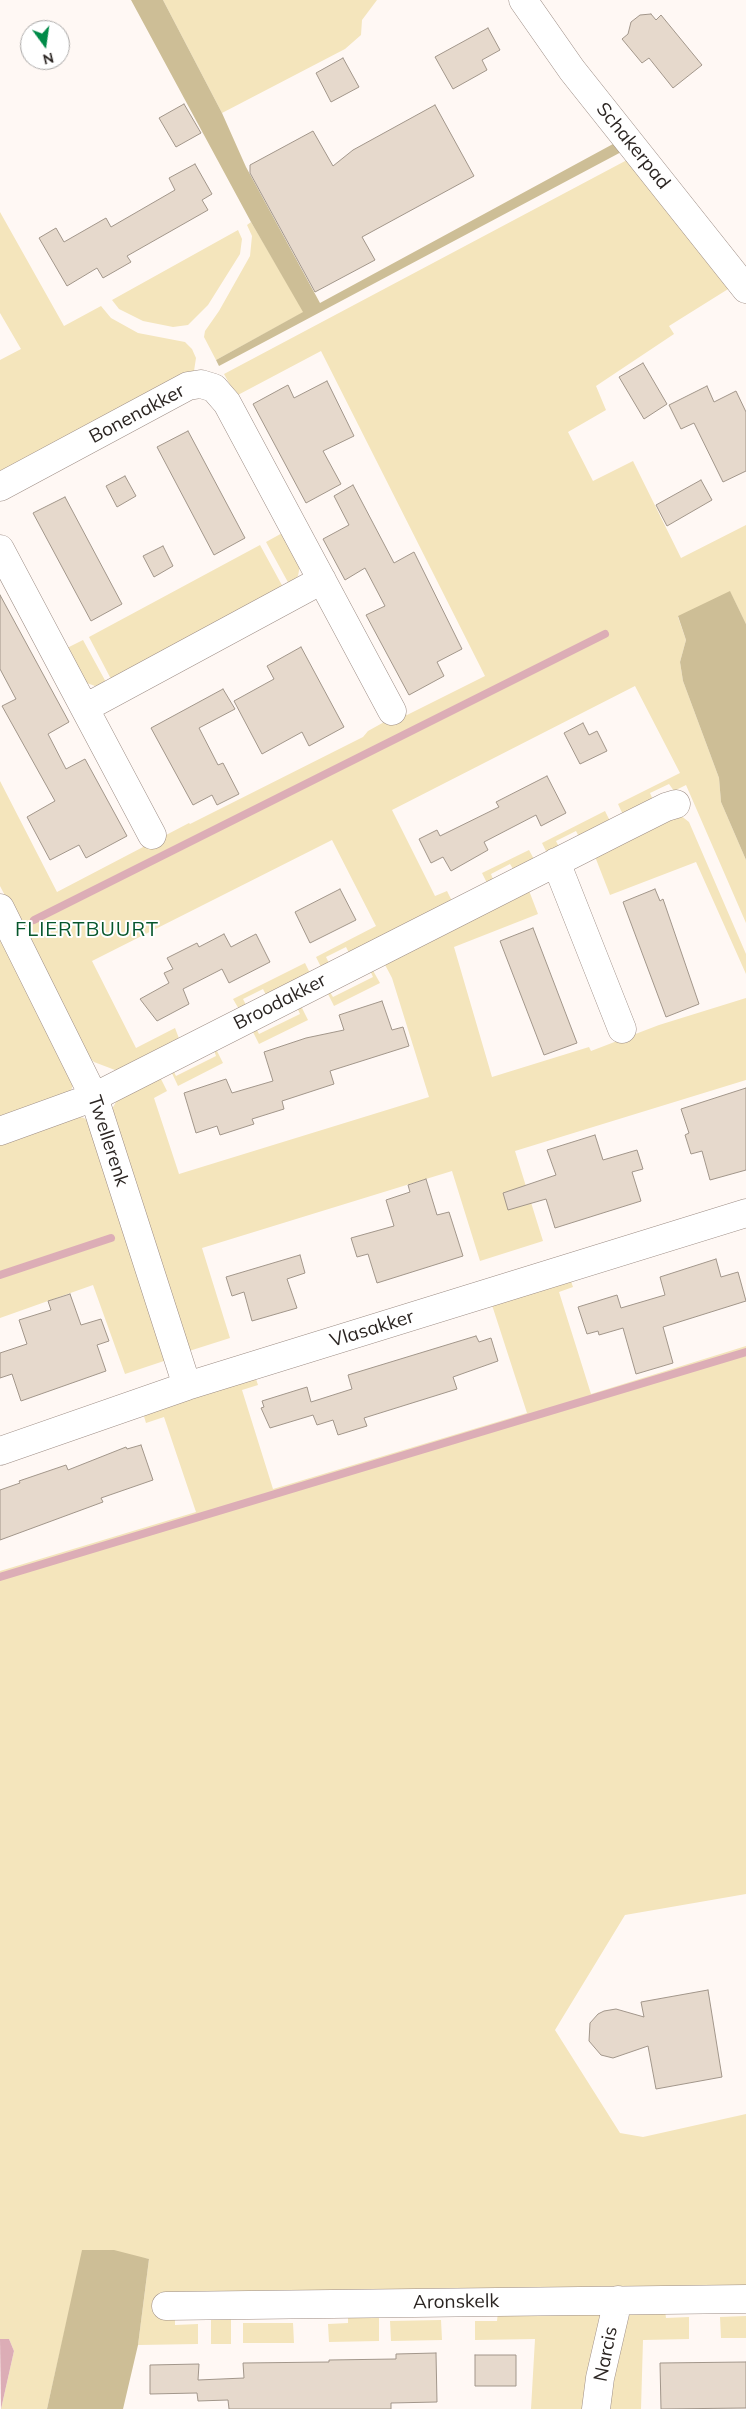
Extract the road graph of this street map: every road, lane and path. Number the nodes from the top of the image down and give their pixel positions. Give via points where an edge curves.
1 (524, 0) edge
2 (746, 289) edge
3 (0, 487) edge
4 (0, 549) edge
5 (322, 580) junction
6 (85, 708) junction
7 (392, 711) dead end
8 (676, 804) dead end
9 (152, 835) dead end
10 (556, 862) junction
11 (0, 908) edge
12 (622, 1029) dead end
13 (94, 1097) junction
14 (0, 1131) edge
15 (746, 1214) edge
16 (187, 1386) junction
17 (0, 1451) edge
18 (746, 2299) edge
19 (618, 2300) junction
20 (166, 2306) dead end
21 (596, 2409) edge

1 - 2 street, Schakerpad via 572,70
3 - 5 street, Bonenakker via 188,386 208,386 227,402
4 - 6 street
5 - 6 street
5 - 7 street, Bonenakker
6 - 9 street
8 - 10 street, Broodakker
10 - 12 street
10 - 13 street, Broodakker
11 - 13 street, Twellerenk
13 - 14 street, Broodakker
13 - 16 street, Twellerenk
15 - 16 street, Vlasakker
16 - 17 street, Vlasakker
18 - 19 street, Aronskelk
19 - 20 street, Aronskelk
19 - 21 street, Narcis

